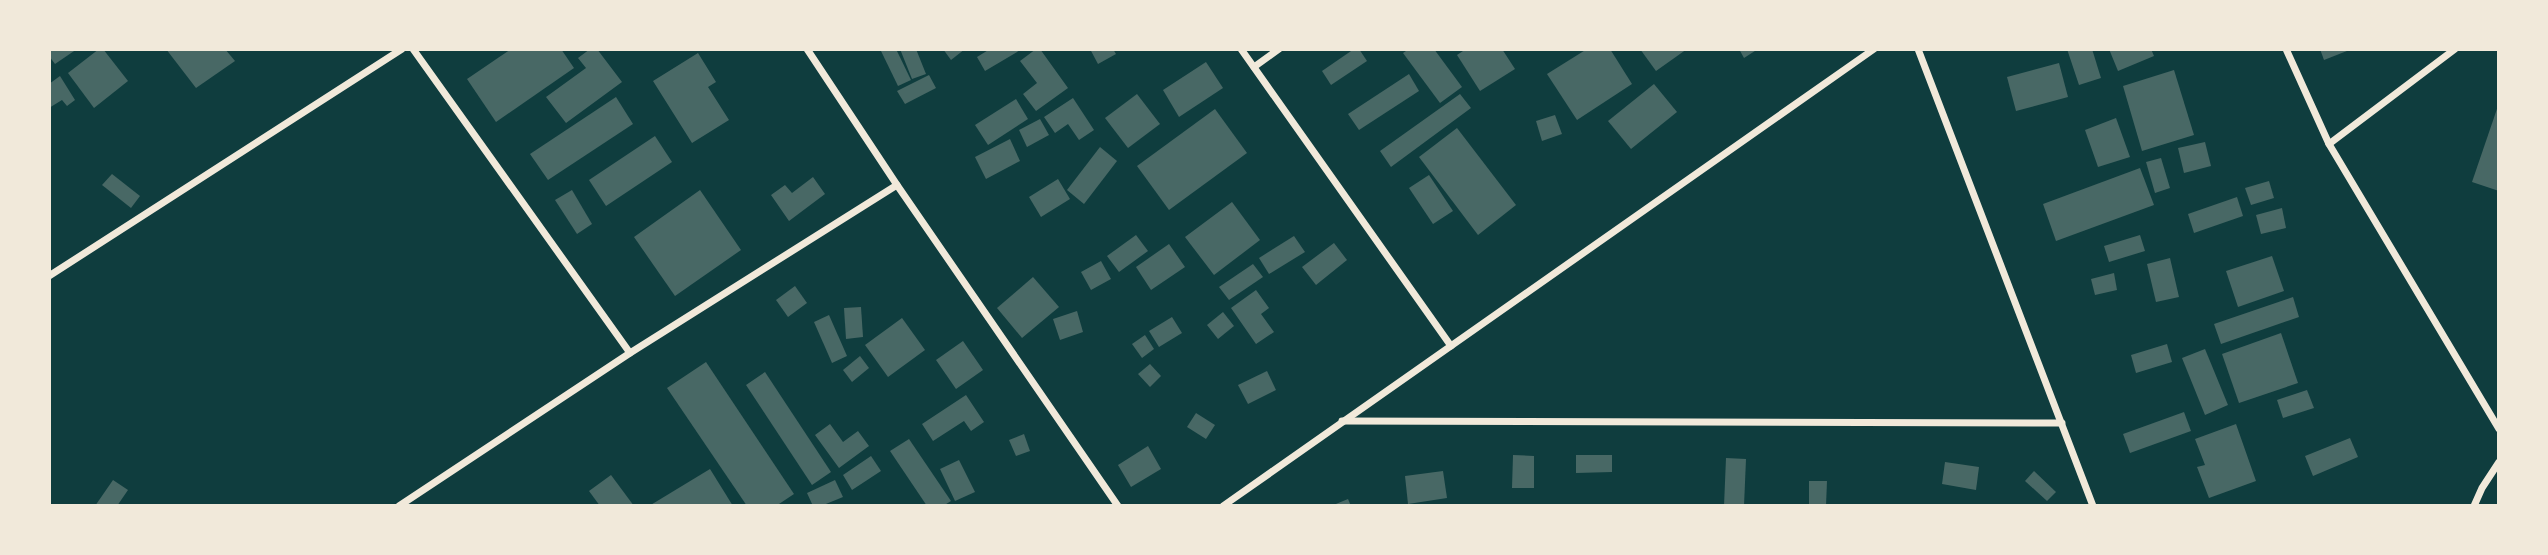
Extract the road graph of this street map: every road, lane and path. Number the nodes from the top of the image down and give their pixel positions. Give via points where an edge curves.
1 (402, 49) edge
2 (413, 49) edge
3 (807, 49) edge
4 (1241, 49) edge
5 (1279, 49) edge
6 (1874, 49) edge
7 (1918, 49) edge
8 (2286, 49) edge
9 (2455, 49) edge
10 (1254, 67) junction
11 (2329, 144) junction
12 (897, 185) junction
13 (49, 276) edge
14 (1451, 346) junction
15 (630, 353) junction
16 (1342, 421) junction
17 (2062, 423) junction
18 (2499, 429) edge
19 (2499, 462) edge
20 (399, 506) edge
21 (1118, 506) edge
22 (1223, 506) edge
23 (2093, 506) edge
24 (2474, 506) edge

1 - 13 street
2 - 15 street
3 - 12 street
4 - 10 street
5 - 10 street
6 - 14 street
7 - 17 street
8 - 11 street
9 - 11 street
10 - 14 street
11 - 18 street
12 - 15 street
12 - 21 street
14 - 16 street
15 - 20 street
16 - 17 street
16 - 22 street
17 - 23 street
19 - 24 street

